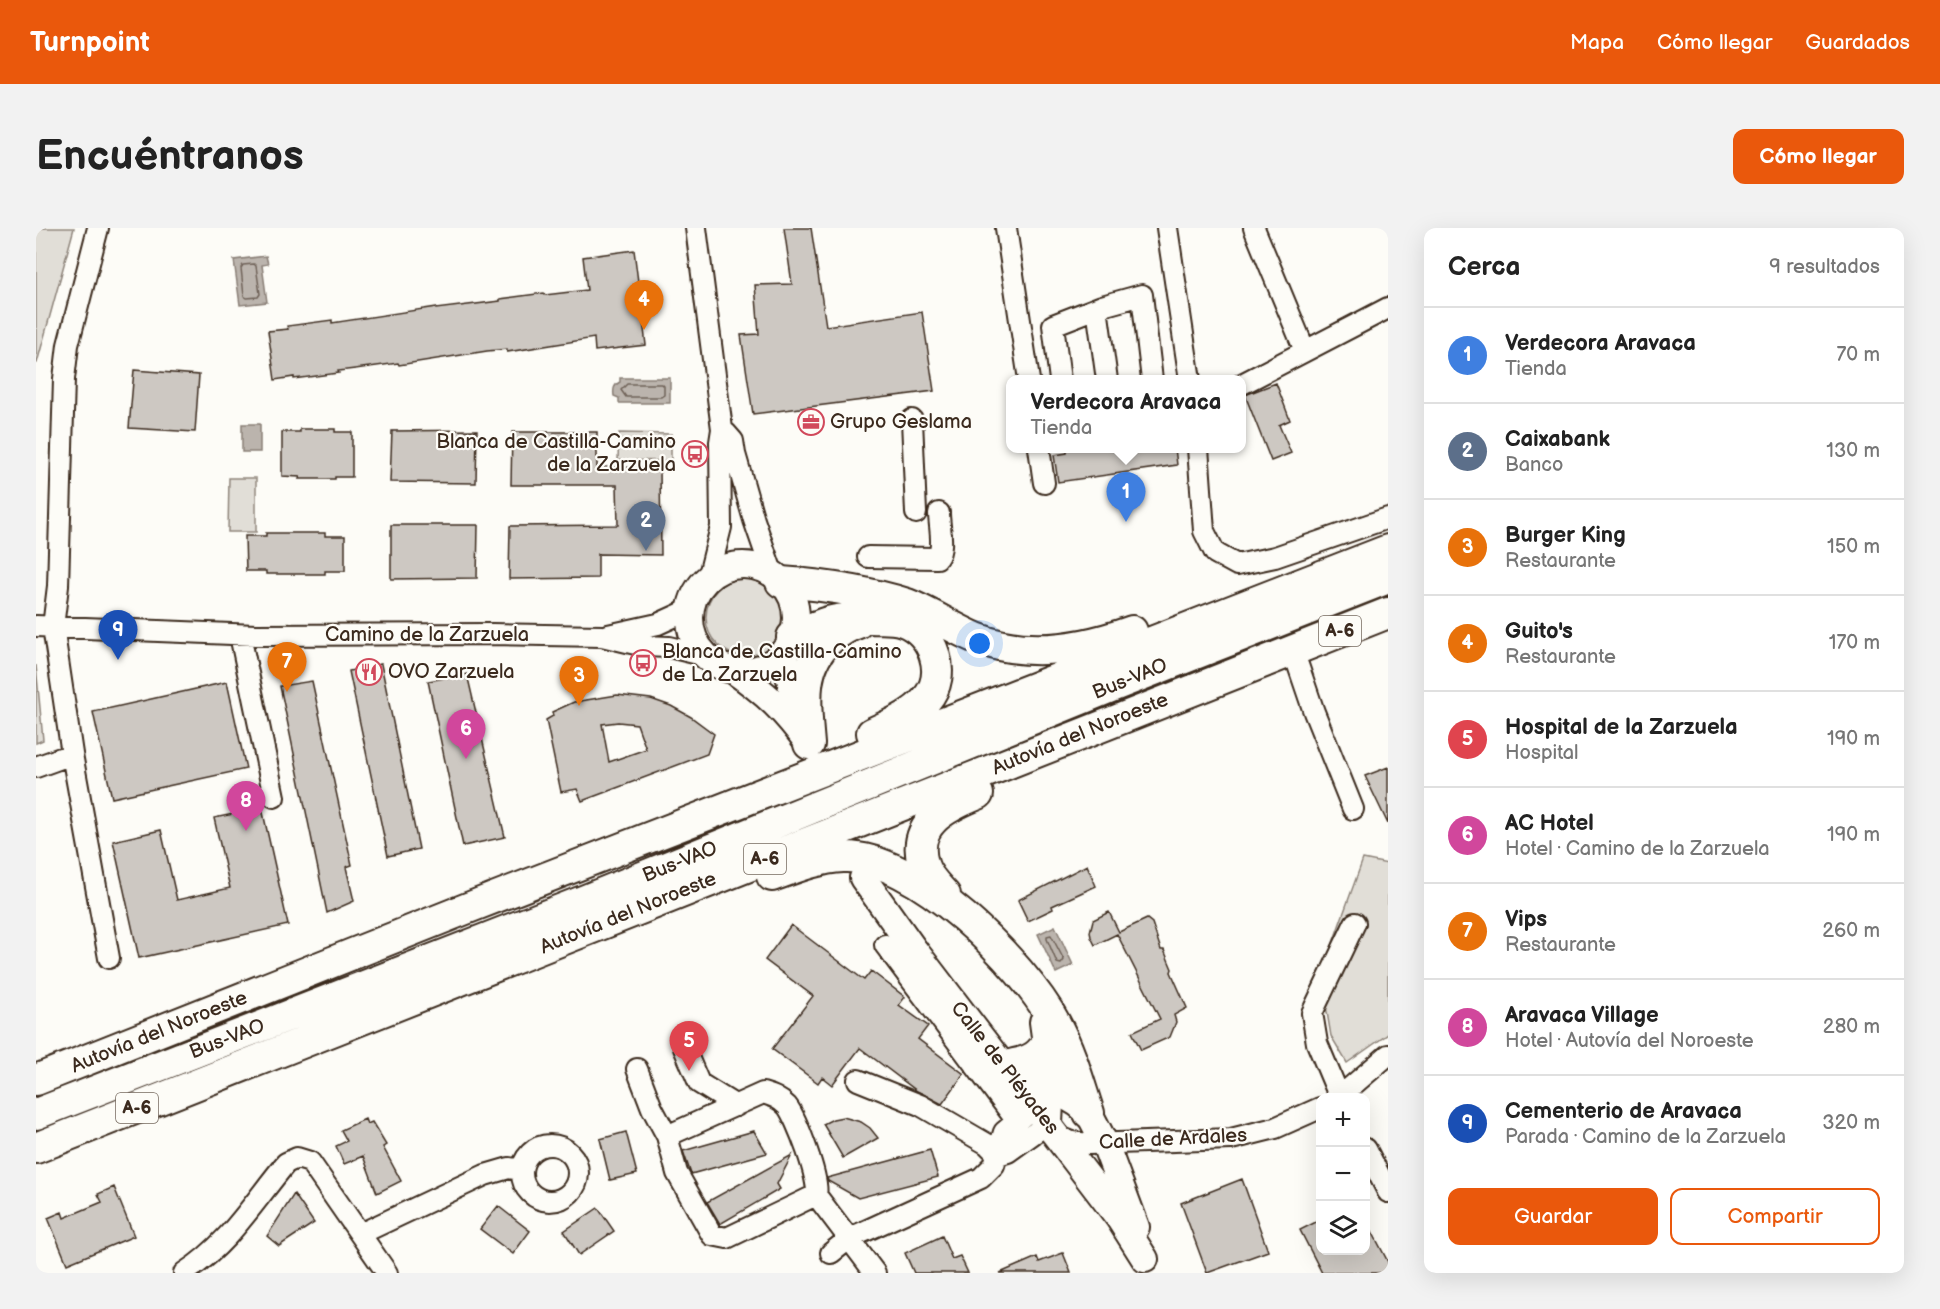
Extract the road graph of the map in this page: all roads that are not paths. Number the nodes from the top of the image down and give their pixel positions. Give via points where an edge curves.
1 (98, 228) edge
2 (696, 228) edge
3 (1006, 228) edge
4 (1167, 228) edge
5 (1254, 228) edge
6 (1097, 308) junction
7 (1388, 308) edge
8 (1305, 351) junction
9 (1028, 375) edge
10 (1059, 375) edge
11 (1106, 375) edge
12 (1151, 375) edge
13 (1189, 375) edge
14 (1246, 382) edge
15 (912, 420) dead end
16 (722, 429) junction
17 (1040, 453) edge
18 (1198, 453) edge
19 (1044, 483) dead end
20 (916, 513) dead end
21 (939, 513) dead end
22 (1388, 518) edge
23 (1388, 537) edge
24 (1388, 550) edge
25 (868, 557) dead end
26 (777, 578) junction
27 (1388, 578) edge
28 (708, 579) junction
29 (691, 609) junction
30 (1388, 613) edge
31 (872, 618) junction
32 (1388, 626) edge
33 (45, 627) edge
34 (240, 634) junction
35 (602, 636) junction
36 (788, 644) junction
37 (707, 656) junction
38 (1298, 665) junction
39 (733, 670) junction
40 (809, 744) junction
41 (72, 754) junction
42 (36, 767) edge
43 (274, 797) dead end
44 (1353, 809) dead end
45 (863, 878) dead end
46 (468, 908) junction
47 (962, 916) junction
48 (1355, 923) dead end
49 (885, 945) dead end
50 (109, 958) dead end
51 (1035, 990) junction
52 (210, 1012) junction
53 (978, 1033) junction
54 (1048, 1039) junction
55 (684, 1048) dead end
56 (1388, 1054) edge
57 (36, 1063) edge
58 (1014, 1064) junction
59 (239, 1068) junction
60 (637, 1069) dead end
61 (36, 1080) edge
62 (858, 1080) dead end
63 (1337, 1093) edge
64 (1344, 1093) edge
65 (729, 1108) junction
66 (1316, 1110) edge
67 (36, 1114) edge
68 (1091, 1117) junction
69 (1046, 1119) junction
70 (667, 1136) junction
71 (1105, 1144) junction
72 (36, 1148) edge
73 (998, 1155) junction
74 (1370, 1158) edge
75 (522, 1170) dead end
76 (1388, 1192) edge
77 (816, 1195) junction
78 (360, 1234) junction
79 (850, 1238) junction
80 (831, 1253) dead end
81 (1148, 1266) edge
82 (184, 1273) edge
83 (387, 1273) edge
84 (875, 1273) edge

1 - 33 street via 63,379 58,586
2 - 16 street
3 - 9 street
4 - 13 street
5 - 8 street
6 - 10 street via 1053,326
6 - 11 street
6 - 12 street via 1142,295
7 - 8 street
8 - 14 street
15 - 20 street
16 - 26 street via 733,441 754,520
16 - 28 street via 721,527
17 - 19 street
18 - 22 street via 1204,531 1215,553 1237,565 1275,557
21 - 25 street via 940,554 936,558
23 - 26 highway via 1371,540 1123,634 1047,651 987,642 925,612 887,599
24 - 46 highway, Autovía del Noroeste
26 - 28 main road via 747,565 719,571
26 - 36 main road via 793,602 795,626
27 - 67 highway, Bus-VAO via 583,901
28 - 29 main road via 700,587
29 - 35 street, Camino de la Zarzuela via 658,624
29 - 37 main road via 694,640
30 - 59 highway, Autovía del Noroeste / A-6
31 - 36 highway via 838,618
31 - 40 highway via 839,631 826,642 812,665 806,694
31 - 46 highway via 911,624 920,630 934,652 933,688 927,700 914,710 865,736 549,862
32 - 38 highway
33 - 34 street, Camino de la Zarzuela
33 - 41 street
34 - 35 street, Camino de la Zarzuela
34 - 43 street
35 - 37 street, Camino de la Zarzuela
36 - 39 main road via 774,661 761,667
36 - 40 main road via 792,688
37 - 39 main road
38 - 44 street
38 - 47 highway via 938,814 923,836 923,865
39 - 40 main road via 769,696
41 - 42 street
41 - 50 street
45 - 53 main road, Calle de Pléyades
46 - 52 highway, Autovía del Noroeste
47 - 51 highway
47 - 59 highway via 900,871 875,861 843,856 825,859 512,974
48 - 63 street via 1312,1013 1317,1043
49 - 69 street
51 - 54 highway
51 - 68 highway via 1074,1064
52 - 57 highway via 111,1034
52 - 61 highway, Autovía del Noroeste
53 - 58 main road
53 - 69 main road, Calle de Pléyades
54 - 58 highway via 1039,1055
54 - 69 highway
55 - 65 street via 699,1083
56 - 64 street
58 - 69 main road
59 - 72 highway, Autovía del Noroeste / A-6
60 - 70 street
62 - 73 street via 920,1105 987,1144
65 - 70 street
65 - 77 street via 763,1093 777,1096 789,1108 813,1166
66 - 71 street, Calle de Ardales via 1275,1128 1231,1139
68 - 69 main road via 1077,1103
68 - 69 street via 1089,1135 1082,1140
68 - 71 main road, Calle de Pléyades
69 - 71 street, Calle de Ardales
69 - 73 street via 1008,1152
69 - 73 street via 1004,1132
69 - 81 main road, Calle de Pléyades via 1119,1218
70 - 77 street via 677,1173 712,1235 728,1238
71 - 81 main road, Calle de Pléyades
73 - 79 street via 981,1178
74 - 76 street
75 - 78 street via 509,1168 485,1175
77 - 79 street
78 - 82 street via 310,1162 297,1158 286,1163 224,1242
78 - 83 street
79 - 80 street
79 - 84 street

